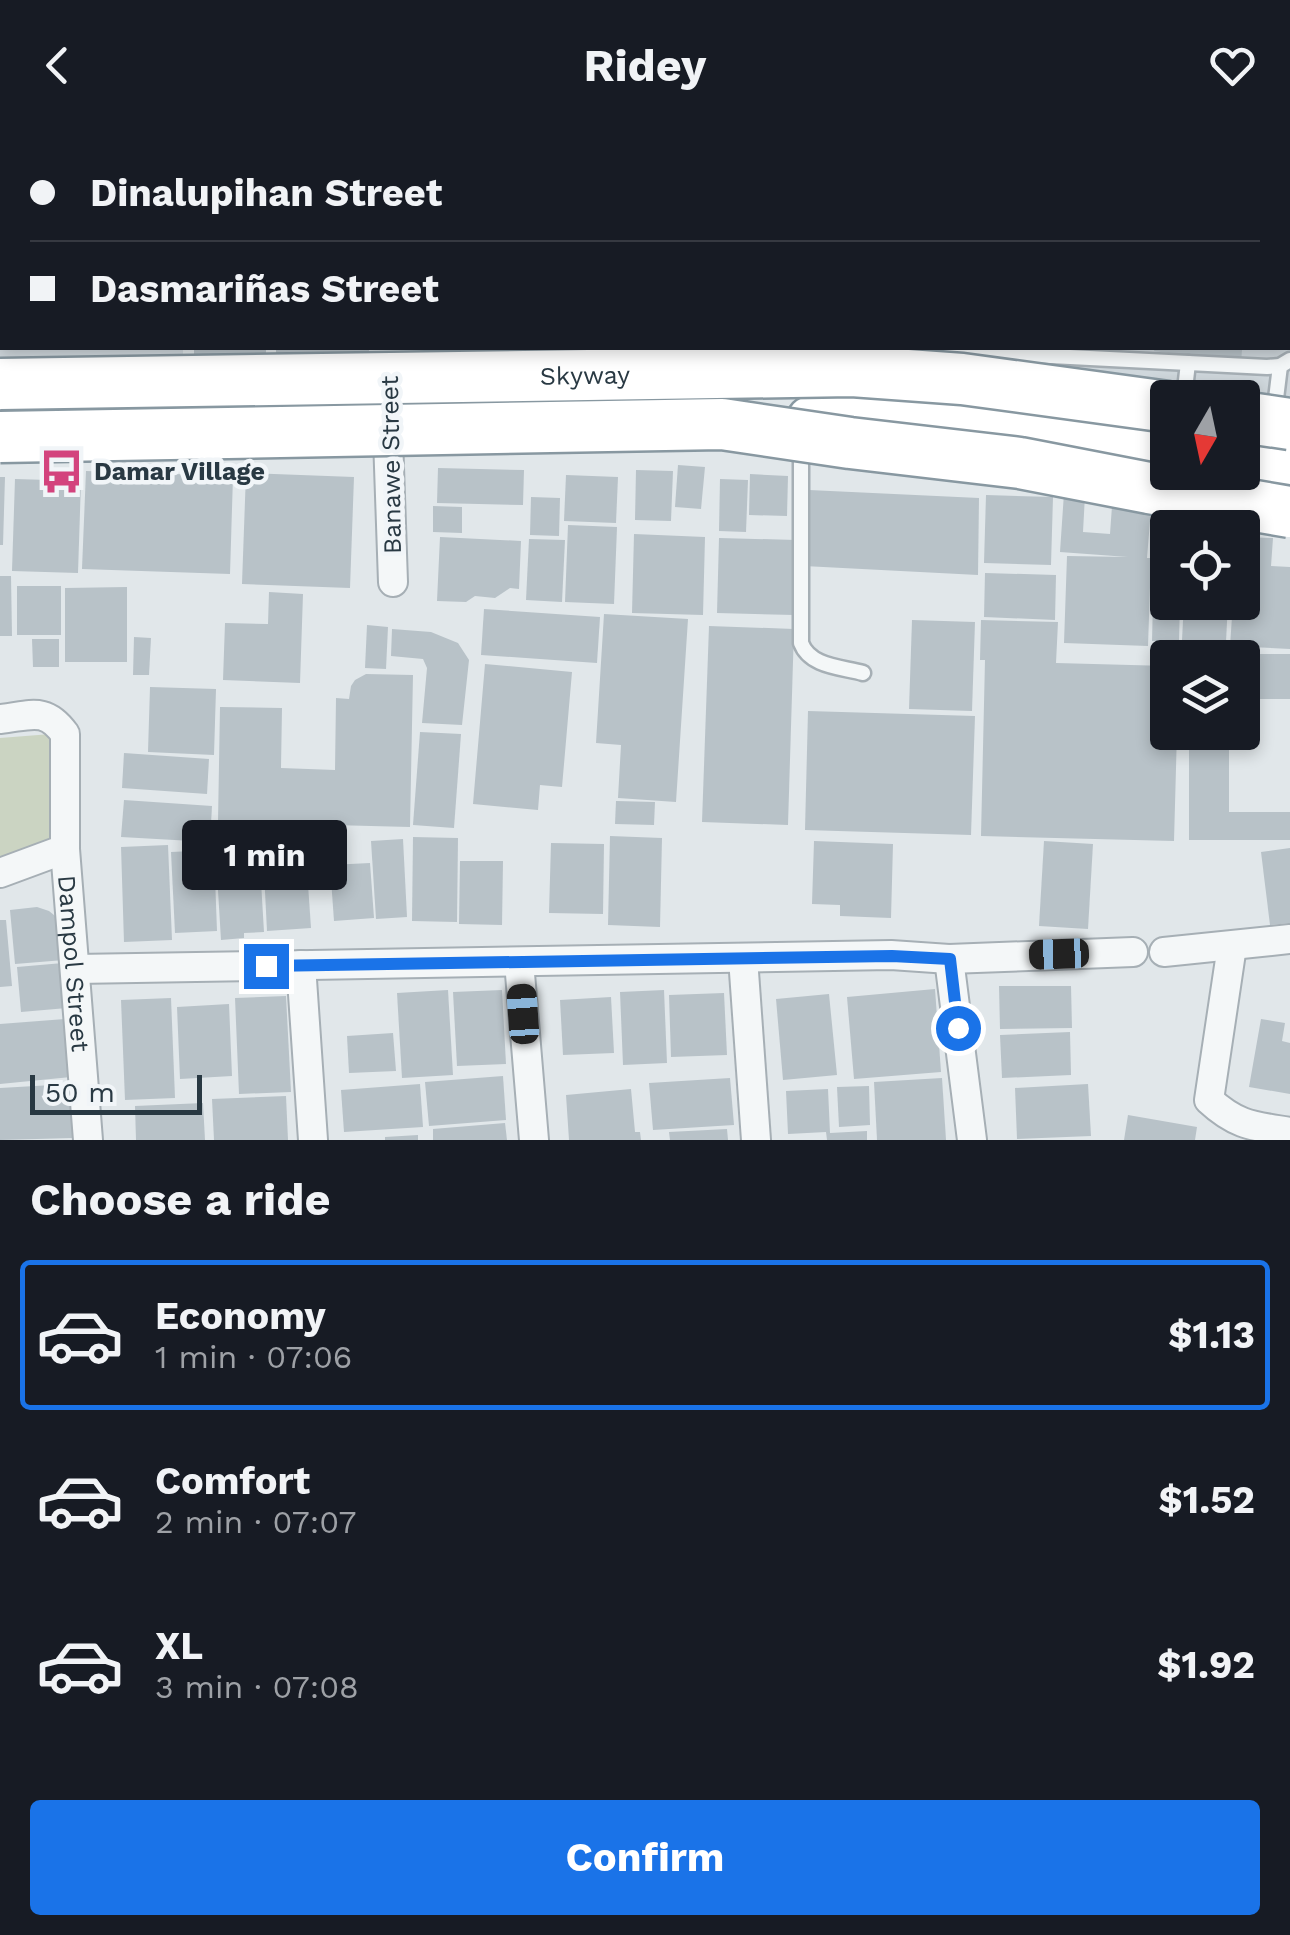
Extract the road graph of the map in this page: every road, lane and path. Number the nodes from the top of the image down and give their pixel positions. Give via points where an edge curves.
1 (390, 350) edge
2 (938, 350) edge
3 (956, 350) edge
4 (804, 353) dead end
5 (471, 354) dead end
6 (1188, 363) junction
7 (1285, 363) edge
8 (798, 379) dead end
9 (1186, 380) edge
10 (0, 384) edge
11 (472, 386) dead end
12 (934, 386) dead end
13 (1150, 405) edge
14 (722, 424) junction
15 (801, 433) dead end
16 (0, 437) edge
17 (388, 438) joint
18 (1150, 446) edge
19 (1274, 466) edge
20 (393, 582) dead end
21 (864, 672) dead end
22 (0, 719) edge
23 (65, 849) junction
24 (0, 873) edge
25 (1290, 939) edge
26 (1232, 946) junction
27 (1132, 952) dead end
28 (1164, 952) dead end
29 (743, 958) junction
30 (950, 959) junction
31 (519, 962) junction
32 (301, 966) junction
33 (76, 969) junction
34 (1290, 1132) edge
35 (88, 1140) edge
36 (314, 1140) edge
37 (534, 1140) edge
38 (756, 1140) edge
39 (972, 1140) edge

1 - 17 main road, Banawe Street
2 - 12 lane
3 - 6 lane
4 - 8 lane
5 - 11 lane
6 - 7 lane
6 - 9 lane
7 - 19 lane
10 - 13 highway, Skyway, bridge via 852,371
14 - 16 highway, Skyway, bridge
14 - 18 highway, Skyway, bridge via 961,425
14 - 19 highway, Skyway, bridge via 1004,461
15 - 21 lane via 801,643 816,661
17 - 20 street, Banawe Street
22 - 23 street, Dampol Street via 44,714 65,734
23 - 24 street
23 - 33 street, Dampol Street
25 - 26 street
26 - 28 street
26 - 34 street via 1209,1100 1244,1124
27 - 30 street
29 - 30 street
29 - 31 street
29 - 38 street
30 - 39 street
31 - 32 street
31 - 37 street
32 - 33 street
32 - 36 street
33 - 35 street, Dampol Street

